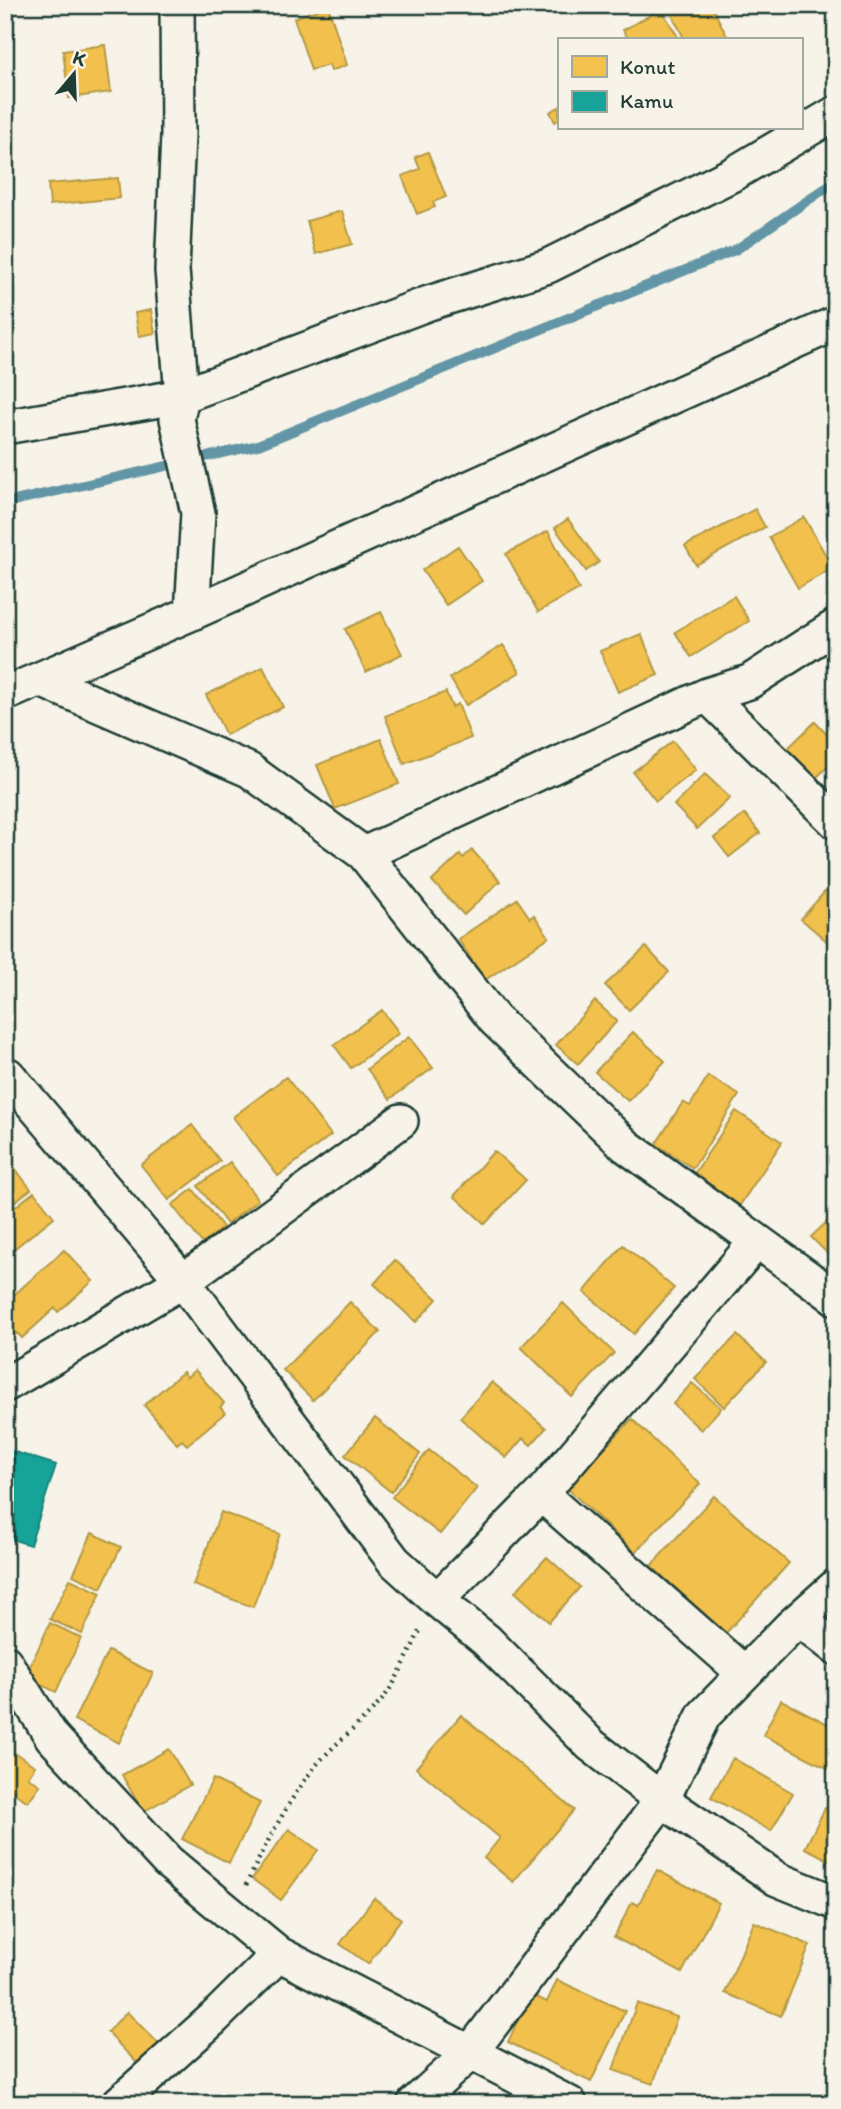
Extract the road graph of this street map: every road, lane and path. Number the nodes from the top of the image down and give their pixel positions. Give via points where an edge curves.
1 (179, 6) edge
2 (836, 113) edge
3 (836, 323) edge
4 (180, 407) junction
5 (5, 427) edge
6 (192, 613) junction
7 (836, 626) edge
8 (41, 680) junction
9 (5, 694) edge
10 (707, 695) junction
11 (836, 822) edge
12 (364, 853) junction
13 (8, 1075) dead end
14 (401, 1121) dead end
15 (757, 1241) junction
16 (183, 1282) junction
17 (836, 1297) edge
18 (5, 1385) edge
19 (541, 1494) junction
20 (836, 1586) edge
21 (437, 1600) junction
22 (799, 1619) junction
23 (836, 1648) edge
24 (5, 1662) edge
25 (744, 1673) junction
26 (14, 1702) edge
27 (662, 1800) junction
28 (836, 1903) edge
29 (231, 1914) junction
30 (279, 1954) junction
31 (470, 2053) junction
32 (118, 2104) edge
33 (414, 2104) edge
34 (570, 2104) edge

1 - 4 street via 172,270
2 - 4 street via 733,174 548,266 429,303
3 - 6 street
4 - 5 street
4 - 6 street via 198,513
6 - 8 street
7 - 10 street via 749,682
8 - 9 street
8 - 12 street via 249,769
10 - 11 street
10 - 12 street
12 - 15 street via 495,1020 626,1146
13 - 16 street
14 - 16 street
15 - 17 street
15 - 19 street
16 - 18 street
16 - 21 street via 394,1561
19 - 21 street
19 - 25 street
20 - 22 street
21 - 27 street via 486,1640 591,1745
21 - 29 path via 385,1696 333,1746 293,1797
22 - 23 street
22 - 25 street
24 - 26 street
25 - 27 street via 704,1715
26 - 29 street via 168,1862
27 - 28 street via 777,1879
27 - 31 street
29 - 30 street
30 - 31 street
30 - 32 street
31 - 33 street
31 - 34 street

